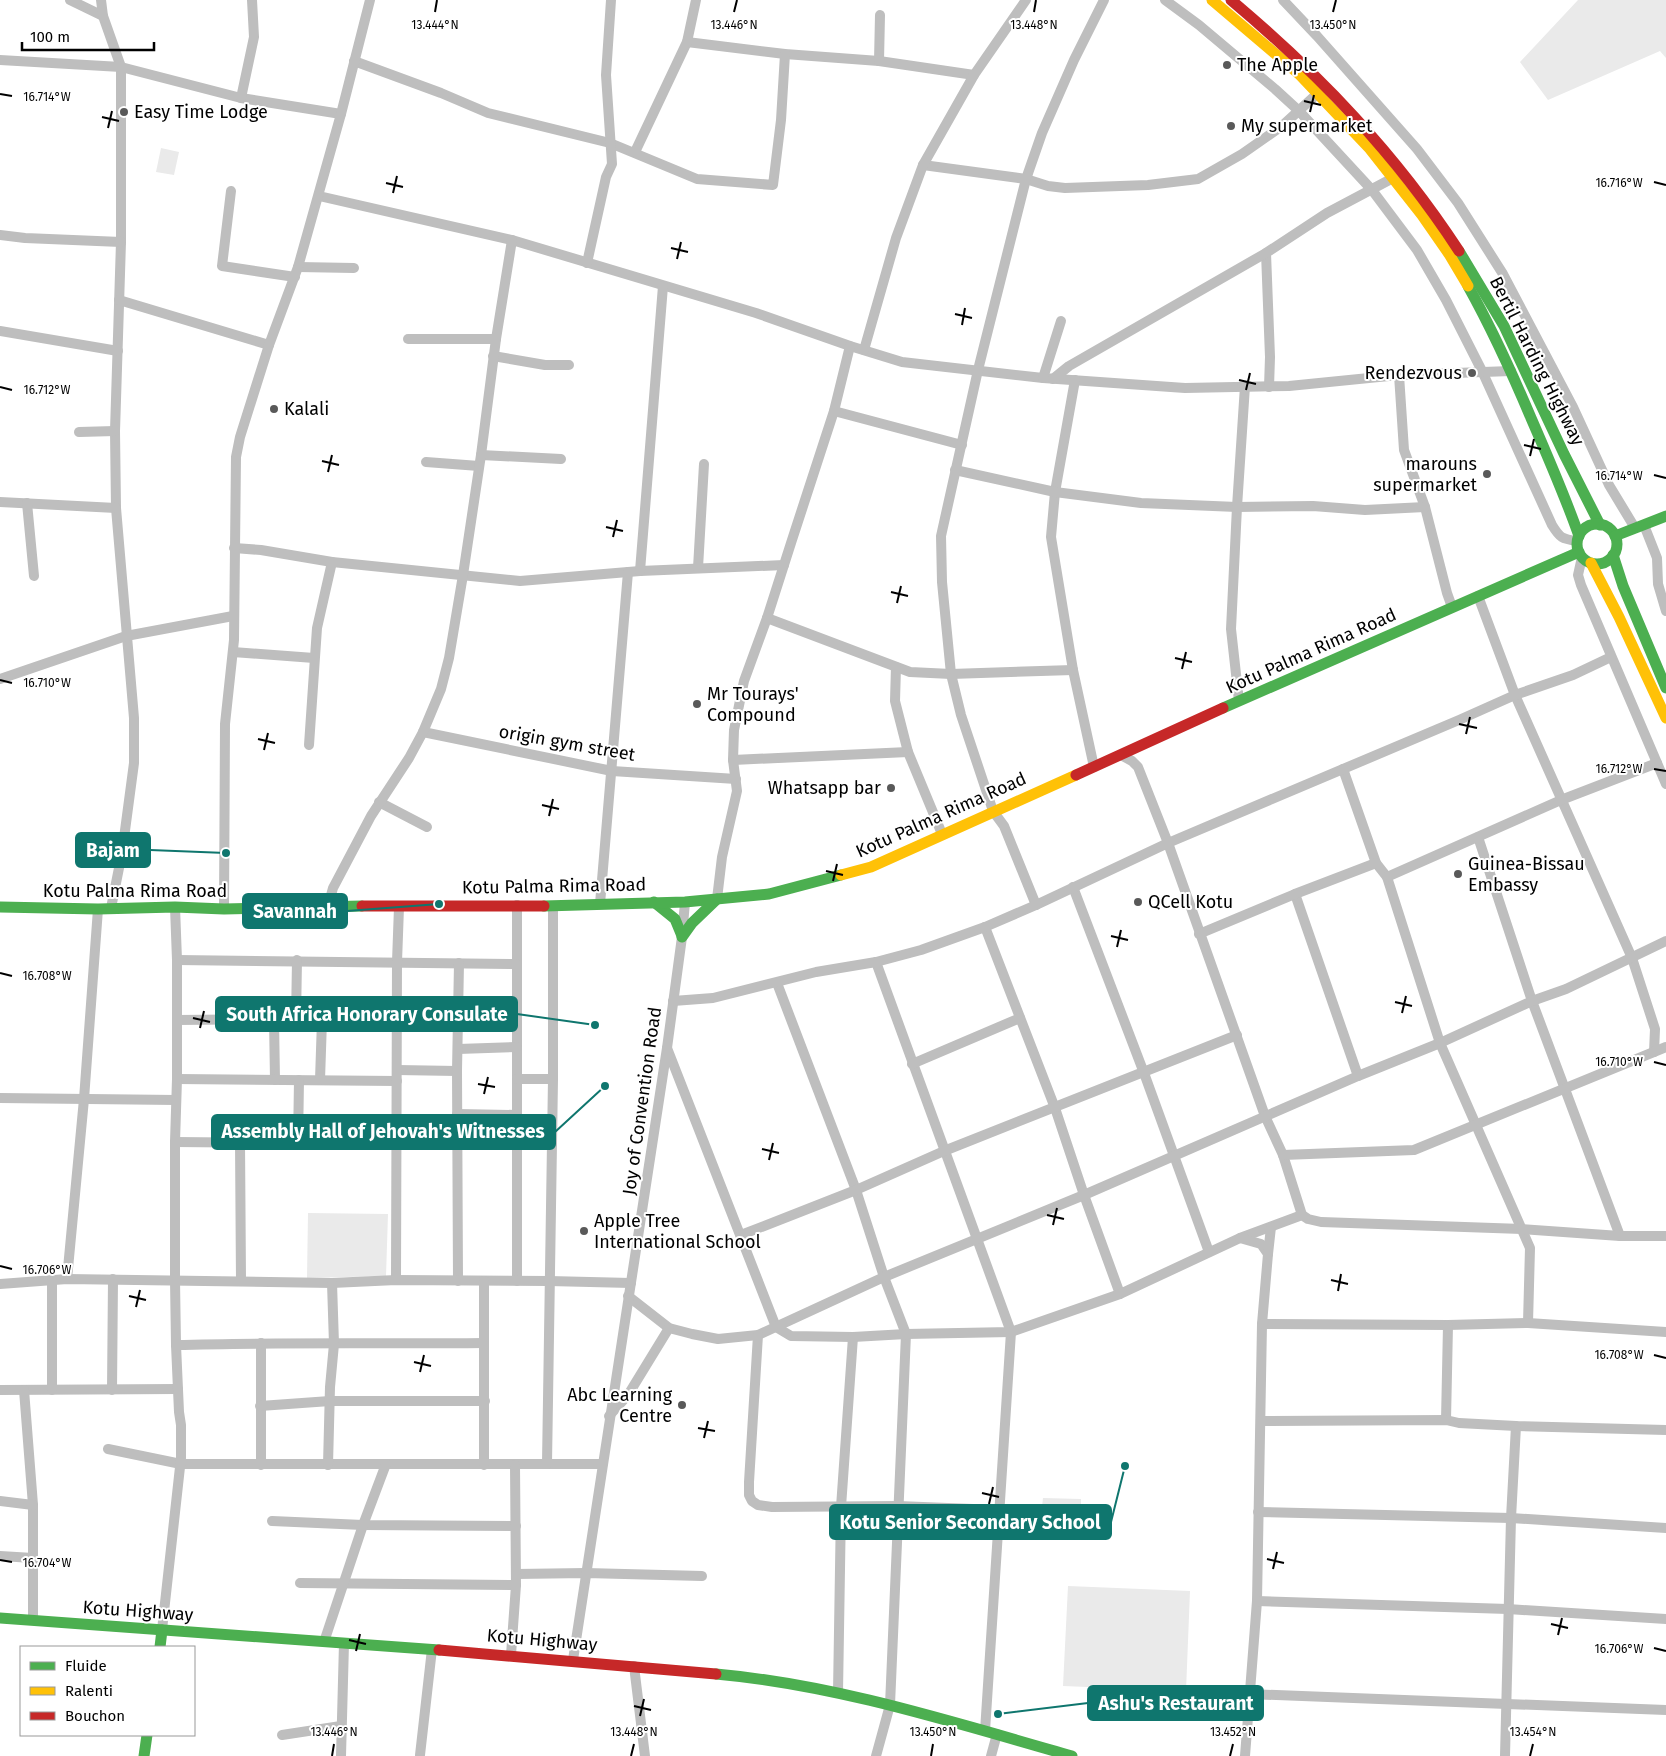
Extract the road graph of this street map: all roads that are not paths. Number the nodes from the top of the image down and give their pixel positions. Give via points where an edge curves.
1 (70, 0) edge
2 (100, 0) edge
3 (252, 0) edge
4 (370, 0) edge
5 (611, 0) edge
6 (696, 0) edge
7 (1026, 0) edge
8 (1104, 0) edge
9 (1164, 0) edge
10 (1212, 0) edge
11 (1231, 0) edge
12 (1283, 0) edge
13 (880, 15) dead end
14 (104, 16) junction
15 (688, 42) junction
16 (785, 54) junction
17 (0, 60) edge
18 (879, 61) junction
19 (354, 62) junction
20 (121, 67) junction
21 (974, 75) junction
22 (1316, 94) junction
23 (241, 98) junction
24 (1299, 111) junction
25 (342, 114) junction
26 (610, 143) junction
27 (635, 152) junction
28 (922, 164) junction
29 (1393, 178) junction
30 (1026, 179) junction
31 (1372, 190) junction
32 (231, 191) dead end
33 (319, 196) junction
34 (0, 235) edge
35 (512, 240) junction
36 (121, 242) junction
37 (1266, 253) junction
38 (587, 263) junction
39 (354, 268) dead end
40 (296, 272) junction
41 (663, 286) junction
42 (119, 300) junction
43 (1061, 321) dead end
44 (0, 331) edge
45 (408, 339) dead end
46 (496, 339) junction
47 (269, 345) junction
48 (850, 346) junction
49 (118, 350) junction
50 (864, 350) junction
51 (493, 356) junction
52 (568, 365) dead end
53 (978, 370) junction
54 (1511, 370) junction
55 (1482, 371) junction
56 (1400, 375) junction
57 (1048, 378) junction
58 (1075, 380) junction
59 (1245, 386) junction
60 (1269, 387) junction
61 (834, 411) junction
62 (115, 431) junction
63 (79, 432) dead end
64 (962, 445) junction
65 (561, 459) dead end
66 (480, 461) junction
67 (426, 462) dead end
68 (704, 464) dead end
69 (955, 470) junction
70 (1056, 492) junction
71 (0, 502) edge
72 (27, 503) junction
73 (1237, 507) junction
74 (1425, 507) junction
75 (116, 508) junction
76 (1666, 516) edge
77 (1600, 525) junction
78 (1639, 526) junction
79 (1615, 536) junction
80 (234, 548) junction
81 (1582, 550) junction
82 (1613, 555) junction
83 (332, 562) junction
84 (784, 565) junction
85 (698, 568) junction
86 (640, 571) junction
87 (628, 572) junction
88 (463, 575) junction
89 (34, 576) dead end
90 (1478, 596) junction
91 (1452, 607) junction
92 (1666, 612) edge
93 (233, 616) junction
94 (767, 618) junction
95 (126, 636) junction
96 (233, 652) junction
97 (1611, 657) junction
98 (314, 658) junction
99 (896, 667) junction
100 (1073, 670) junction
101 (951, 674) junction
102 (0, 679) edge
103 (1666, 688) edge
104 (1515, 695) junction
105 (1239, 701) junction
106 (1666, 718) edge
107 (423, 732) junction
108 (309, 745) dead end
109 (908, 752) junction
110 (1121, 754) junction
111 (734, 760) junction
112 (1657, 763) junction
113 (1094, 767) junction
114 (1343, 769) junction
115 (612, 771) junction
116 (736, 778) junction
117 (1666, 784) edge
118 (1561, 800) junction
119 (379, 802) junction
120 (993, 811) junction
121 (426, 827) dead end
122 (942, 834) junction
123 (1478, 837) junction
124 (1168, 843) junction
125 (1376, 863) junction
126 (1387, 877) junction
127 (1073, 887) junction
128 (1295, 894) junction
129 (716, 899) junction
130 (654, 902) junction
131 (685, 902) junction
132 (600, 904) junction
133 (517, 905) junction
134 (328, 906) junction
135 (553, 906) junction
136 (1036, 906) junction
137 (0, 907) edge
138 (174, 907) junction
139 (399, 907) junction
140 (110, 908) junction
141 (98, 909) junction
142 (224, 909) junction
143 (985, 927) junction
144 (1199, 934) junction
145 (682, 936) junction
146 (1666, 941) edge
147 (1632, 958) junction
148 (177, 960) junction
149 (297, 960) junction
150 (397, 962) junction
151 (876, 962) junction
152 (459, 963) junction
153 (516, 964) junction
154 (776, 983) junction
155 (1532, 1000) junction
156 (673, 1001) junction
157 (1020, 1018) junction
158 (296, 1019) junction
159 (177, 1020) junction
160 (274, 1020) junction
161 (322, 1020) junction
162 (396, 1023) junction
163 (1237, 1035) junction
164 (1440, 1044) junction
165 (517, 1047) junction
166 (1666, 1047) edge
167 (667, 1048) junction
168 (458, 1049) junction
169 (1654, 1052) junction
170 (912, 1064) junction
171 (397, 1070) junction
172 (457, 1071) junction
173 (1144, 1073) junction
174 (1358, 1076) junction
175 (177, 1079) junction
176 (517, 1079) junction
177 (552, 1079) junction
178 (276, 1080) junction
179 (299, 1080) junction
180 (320, 1080) junction
181 (397, 1081) junction
182 (1565, 1089) junction
183 (0, 1098) edge
184 (84, 1099) junction
185 (176, 1100) junction
186 (1055, 1108) junction
187 (457, 1114) junction
188 (517, 1114) junction
189 (1265, 1116) junction
190 (1476, 1124) junction
191 (175, 1142) junction
192 (240, 1142) junction
193 (298, 1143) junction
194 (397, 1144) junction
195 (944, 1152) junction
196 (1283, 1154) junction
197 (1174, 1156) junction
198 (856, 1190) junction
199 (1084, 1196) junction
200 (1302, 1214) junction
201 (1271, 1227) junction
202 (1522, 1229) junction
203 (741, 1235) junction
204 (1620, 1236) junction
205 (1666, 1236) edge
206 (1240, 1238) junction
207 (978, 1240) junction
208 (1209, 1252) junction
209 (1268, 1254) junction
210 (884, 1277) junction
211 (67, 1279) junction
212 (113, 1279) junction
213 (52, 1280) junction
214 (175, 1280) junction
215 (396, 1280) junction
216 (549, 1280) junction
217 (241, 1281) junction
218 (458, 1281) junction
219 (517, 1281) junction
220 (484, 1282) junction
221 (332, 1283) junction
222 (631, 1283) junction
223 (0, 1284) edge
224 (1120, 1294) junction
225 (628, 1296) junction
226 (1528, 1323) junction
227 (1262, 1324) junction
228 (1448, 1325) junction
229 (776, 1327) junction
230 (669, 1328) junction
231 (1011, 1332) junction
232 (1666, 1332) edge
233 (906, 1334) junction
234 (758, 1335) junction
235 (852, 1337) junction
236 (261, 1342) junction
237 (484, 1343) junction
238 (334, 1344) junction
239 (176, 1345) junction
240 (178, 1389) junction
241 (0, 1390) edge
242 (24, 1390) junction
243 (52, 1390) junction
244 (112, 1390) junction
245 (330, 1401) junction
246 (485, 1401) junction
247 (260, 1406) junction
248 (609, 1416) junction
249 (1446, 1420) junction
250 (1261, 1421) junction
251 (1516, 1426) junction
252 (1666, 1430) edge
253 (108, 1448) dead end
254 (181, 1464) junction
255 (386, 1464) junction
256 (516, 1464) junction
257 (546, 1464) junction
258 (601, 1464) junction
259 (261, 1465) junction
260 (328, 1465) junction
261 (484, 1465) junction
262 (0, 1501) edge
263 (33, 1505) junction
264 (898, 1506) junction
265 (841, 1507) junction
266 (998, 1510) junction
267 (1258, 1512) junction
268 (1511, 1518) junction
269 (272, 1521) dead end
270 (363, 1525) junction
271 (516, 1526) junction
272 (1666, 1528) edge
273 (0, 1556) edge
274 (33, 1558) junction
275 (586, 1572) junction
276 (702, 1576) dead end
277 (516, 1579) junction
278 (300, 1583) dead end
279 (343, 1583) junction
280 (1257, 1600) junction
281 (1508, 1609) junction
282 (0, 1618) edge
283 (1666, 1619) edge
284 (33, 1620) junction
285 (162, 1630) junction
286 (324, 1642) junction
287 (344, 1643) junction
288 (160, 1646) edge
289 (432, 1649) junction
290 (511, 1655) junction
291 (572, 1660) junction
292 (634, 1666) junction
293 (838, 1693) junction
294 (1248, 1694) junction
295 (1507, 1703) junction
296 (890, 1705) junction
297 (1666, 1710) edge
298 (341, 1726) junction
299 (985, 1731) junction
300 (997, 1734) junction
301 (147, 1736) edge
302 (282, 1736) dead end
303 (420, 1755) edge
304 (144, 1756) edge
305 (341, 1756) edge
306 (644, 1756) edge
307 (876, 1756) edge
308 (991, 1756) edge
309 (1072, 1756) edge
310 (1245, 1756) edge
311 (1505, 1756) edge

1 - 14 street
2 - 14 street
3 - 23 street via 254,37
4 - 19 street
5 - 26 street via 606,75
6 - 15 street
7 - 21 street
8 - 30 street via 1042,133
9 - 24 street via 1199,25
10 - 22 street, Bertil Harding Highway via 1299,74
11 - 77 street, Bertil Harding Highway via 1307,65 1379,141 1431,208 1501,319
12 - 78 street via 1418,149 1458,203 1527,318 1609,485
13 - 18 street
14 - 20 street
15 - 16 street
15 - 27 street
16 - 18 street
16 - 27 street via 773,184 697,179
17 - 20 street
18 - 21 street
19 - 25 street
19 - 26 street via 441,92 488,113
20 - 23 street
20 - 36 street
21 - 28 street
22 - 24 street
22 - 29 street, Bertil Harding Highway via 1370,149
23 - 25 street
24 - 30 street via 1250,148 1198,179 1075,188 1048,186
24 - 31 street
25 - 33 street
26 - 27 street
26 - 38 street via 612,164 606,177
28 - 30 street
28 - 50 street via 896,238
29 - 31 street
29 - 54 street, Bertil Harding Highway via 1449,254 1490,325
30 - 53 street
31 - 37 street via 1328,213
31 - 55 street via 1417,250
32 - 40 street via 222,266
33 - 35 street
33 - 40 street
34 - 36 street
35 - 38 street
35 - 46 street
36 - 42 street
37 - 57 street
37 - 60 street
38 - 41 street
39 - 40 street
40 - 47 street
41 - 48 street via 756,313
41 - 86 street
42 - 47 street
42 - 49 street
43 - 57 street
44 - 49 street
45 - 46 street
46 - 51 street
47 - 80 street via 236,457
48 - 50 street
48 - 61 street
49 - 62 street
50 - 53 street via 902,362
51 - 52 street via 545,365
51 - 66 street
53 - 57 street
53 - 64 street
54 - 55 street
54 - 81 street, Bertil Harding Highway via 1565,496
55 - 56 street
55 - 81 street via 1557,534
56 - 60 street
56 - 74 street via 1404,450
57 - 58 street
58 - 59 street via 1185,388
58 - 70 street
59 - 60 street
59 - 73 street
61 - 64 street
61 - 84 street
62 - 63 street
62 - 75 street
64 - 69 street
65 - 66 street
66 - 67 street
66 - 88 street
68 - 85 street
69 - 70 street
69 - 101 street via 941,536
70 - 73 street via 1141,503
70 - 100 street via 1051,537
71 - 72 street
72 - 75 street
72 - 89 street
73 - 74 street via 1313,506 1364,510
73 - 105 street via 1232,629
74 - 91 street
75 - 95 street
76 - 78 street
77 - 79 street, Bertil Harding Highway
77 - 81 street via 1586,527
78 - 79 street
78 - 92 street via 1657,558 1658,584
79 - 82 street
80 - 83 street
80 - 93 street
81 - 82 street via 1602,563
81 - 90 street, Kotu Palma Rima Road
81 - 97 street via 1578,575
81 - 106 street, Bertil Harding Highway via 1619,617
82 - 103 street
83 - 88 street
83 - 98 street via 317,628
84 - 85 street
84 - 94 street
85 - 86 street
86 - 87 street
87 - 88 street via 520,581
87 - 115 street
88 - 107 street via 449,658 441,689
90 - 91 street, Kotu Palma Rima Road
90 - 104 street
91 - 105 street, Kotu Palma Rima Road
93 - 95 street
93 - 96 street
94 - 99 street
94 - 111 street via 744,681 734,730
95 - 102 street
95 - 140 street via 134,718 134,763 122,854
96 - 98 street
96 - 142 street via 225,724
97 - 104 street via 1573,676
97 - 112 street
98 - 108 street
99 - 101 street via 910,672
99 - 109 street via 895,702
100 - 101 street
100 - 113 street
101 - 120 street
104 - 114 street
104 - 118 street
105 - 110 street, Kotu Palma Rima Road
107 - 115 street, origin gym street
107 - 119 street
109 - 111 street
109 - 122 street
110 - 113 street, Kotu Palma Rima Road
110 - 124 street via 1138,767
111 - 116 street
112 - 117 street
112 - 118 street
113 - 120 street, Kotu Palma Rima Road
114 - 124 street
114 - 125 street
115 - 116 street, origin gym street
115 - 132 street
116 - 129 street via 737,791
118 - 123 street
118 - 147 street
119 - 121 street
119 - 134 street via 333,888
120 - 122 street, Kotu Palma Rima Road
120 - 136 street via 1004,826
122 - 129 street, Kotu Palma Rima Road via 871,867 830,879 769,894
123 - 126 street
123 - 155 street
124 - 127 street
124 - 144 street
125 - 126 street
125 - 128 street
126 - 164 street
127 - 136 street
127 - 173 street
128 - 144 street
128 - 174 street
129 - 131 street, Kotu Palma Rima Road
129 - 145 street
130 - 131 street, Kotu Palma Rima Road
130 - 132 street, Kotu Palma Rima Road
130 - 145 street via 675,919
131 - 145 street, Joy of Convention Road
132 - 135 street, Kotu Palma Rima Road
133 - 135 street, Kotu Palma Rima Road
133 - 139 street, Kotu Palma Rima Road
133 - 153 street
134 - 139 street, Kotu Palma Rima Road
134 - 142 street, Kotu Palma Rima Road
135 - 177 street
136 - 143 street
137 - 141 street, Kotu Palma Rima Road
138 - 140 street, Kotu Palma Rima Road
138 - 142 street, Kotu Palma Rima Road
138 - 148 street
139 - 150 street
140 - 141 street, Kotu Palma Rima Road
141 - 184 street
143 - 151 street
143 - 157 street
144 - 163 street
145 - 156 street, Joy of Convention Road
146 - 147 street
147 - 155 street via 1566,989
147 - 169 street via 1655,1029
148 - 149 street
148 - 159 street
149 - 150 street
149 - 158 street
150 - 152 street
150 - 162 street
151 - 154 street via 816,972
151 - 170 street
152 - 153 street
152 - 168 street
153 - 165 street
154 - 156 street via 713,998
154 - 198 street
155 - 164 street
155 - 182 street
156 - 167 street, Joy of Convention Road
157 - 170 street
157 - 186 street
158 - 160 street
158 - 161 street
159 - 160 street
159 - 175 street
160 - 178 street
161 - 162 street
161 - 180 street
162 - 171 street
163 - 173 street
163 - 189 street
164 - 174 street
164 - 190 street
165 - 168 street
165 - 176 street
166 - 169 street
167 - 203 street
167 - 222 street, Joy of Convention Road
168 - 172 street
169 - 182 street
170 - 195 street
171 - 172 street
171 - 181 street
172 - 187 street
173 - 186 street
173 - 197 street
174 - 189 street
175 - 178 street
175 - 185 street
176 - 177 street
176 - 188 street
177 - 216 street
178 - 179 street
179 - 180 street
179 - 193 street
180 - 181 street
181 - 194 street
182 - 190 street
182 - 204 street
183 - 184 street
184 - 185 street
184 - 211 street
185 - 191 street
186 - 195 street
186 - 199 street
187 - 188 street
187 - 218 street
188 - 219 street
189 - 196 street
189 - 197 street
190 - 196 street via 1414,1150
190 - 202 street
191 - 192 street
191 - 214 street
192 - 193 street
192 - 217 street
193 - 194 street
194 - 215 street
195 - 198 street
195 - 207 street
196 - 200 street
197 - 199 street
197 - 208 street
198 - 203 street
198 - 210 street
199 - 207 street
199 - 224 street
200 - 201 street
200 - 202 street via 1321,1222
201 - 206 street
201 - 209 street
202 - 204 street
202 - 226 street via 1530,1248
203 - 229 street
204 - 205 street
206 - 208 street
206 - 209 street via 1261,1244
207 - 210 street
207 - 231 street
208 - 224 street
209 - 227 street
210 - 229 street
210 - 233 street
211 - 212 street
211 - 213 street
212 - 214 street
212 - 244 street
213 - 223 street
213 - 243 street
214 - 217 street
214 - 239 street
215 - 218 street
215 - 221 street
216 - 219 street
216 - 222 street
216 - 257 street
217 - 221 street
218 - 220 street
219 - 220 street
220 - 237 street
221 - 238 street
222 - 225 street, Joy of Convention Road
224 - 231 street
225 - 230 street
225 - 248 street, Joy of Convention Road
226 - 228 street
226 - 232 street
227 - 228 street
227 - 250 street
228 - 249 street
229 - 234 street
229 - 235 street via 791,1336
230 - 234 street via 718,1339
230 - 248 street via 628,1395
231 - 233 street
231 - 266 street
233 - 235 street
233 - 264 street
234 - 265 street via 749,1482 752,1502 779,1508
235 - 265 street
236 - 238 street
236 - 239 street
236 - 247 street
237 - 238 street
237 - 246 street
238 - 245 street
239 - 240 street
240 - 244 street
240 - 254 street
241 - 242 street
242 - 243 street
242 - 263 street
243 - 244 street
245 - 246 street
245 - 247 street
245 - 260 street
246 - 261 street
247 - 259 street
248 - 258 street, Joy of Convention Road
249 - 250 street
249 - 251 street
250 - 267 street
251 - 252 street
251 - 268 street
253 - 254 street
254 - 259 street
254 - 285 street
255 - 260 street
255 - 261 street
255 - 270 street
256 - 257 street
256 - 261 street
256 - 271 street
257 - 258 street
258 - 275 street, Joy of Convention Road
259 - 260 street
262 - 263 street
263 - 274 street
264 - 265 street
264 - 266 street
264 - 296 street
265 - 293 street
266 - 299 street
267 - 268 street
267 - 280 street
268 - 272 street
268 - 281 street
269 - 270 street
270 - 271 street
270 - 279 street
271 - 277 street
273 - 274 street
274 - 284 street
275 - 276 street
275 - 277 street
275 - 291 street, Joy of Convention Road
277 - 279 street
277 - 290 street
278 - 279 street
279 - 286 street
280 - 281 street
280 - 294 street
281 - 283 street
281 - 295 street
282 - 284 street, Kotu Highway
284 - 285 street, Kotu Highway
285 - 286 street, Kotu Highway
285 - 288 street
286 - 287 street, Kotu Highway
287 - 289 street, Kotu Highway
287 - 298 street
289 - 290 street, Kotu Highway
289 - 303 street
290 - 291 street, Kotu Highway
291 - 292 street, Kotu Highway
292 - 293 street, Kotu Highway via 738,1676
292 - 306 street
293 - 296 street, Kotu Highway
294 - 295 street
294 - 310 street
295 - 297 street
295 - 311 street
296 - 299 street, Kotu Highway
296 - 307 street
298 - 302 street
298 - 305 street
299 - 300 street, Kotu Highway
300 - 308 street
300 - 309 street, Kotu Highway
301 - 304 street

